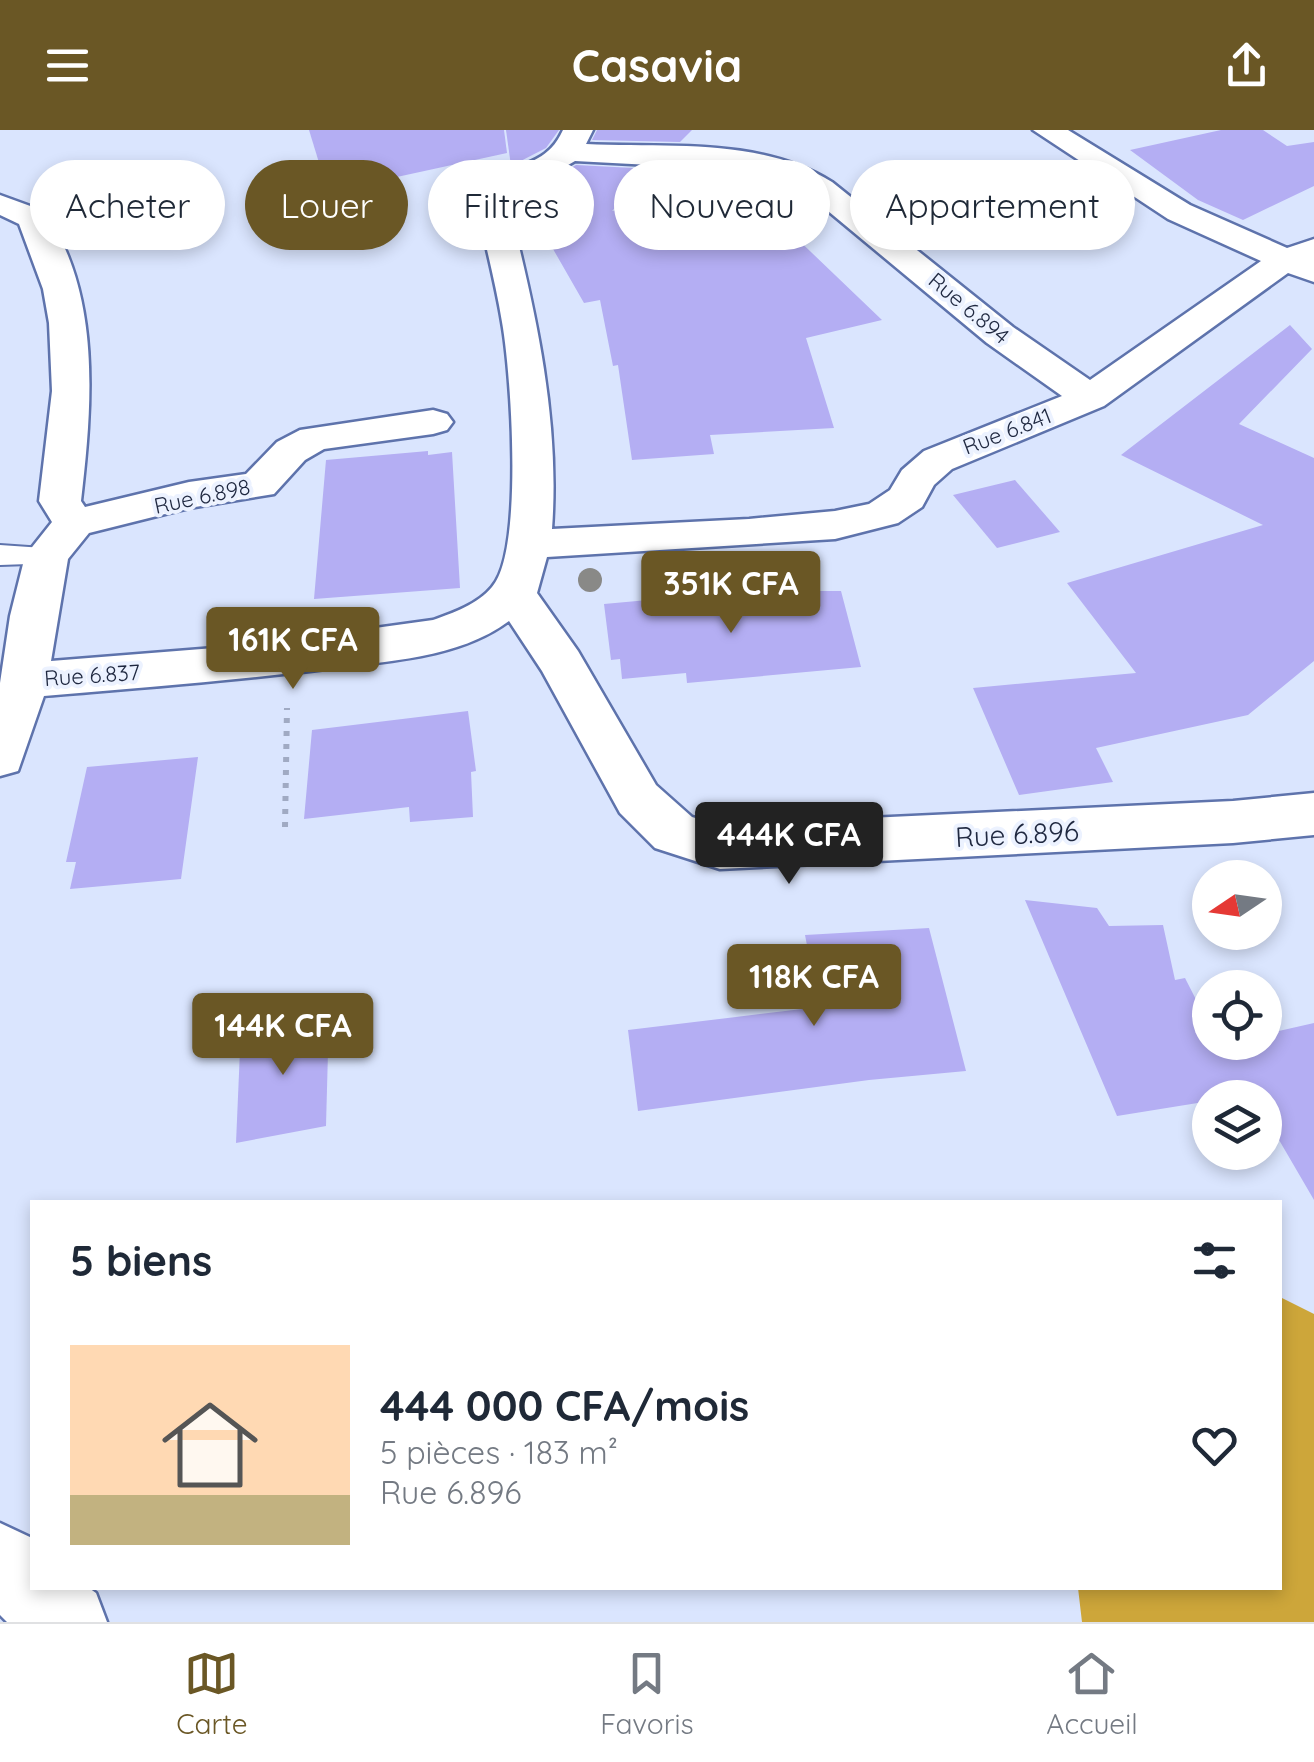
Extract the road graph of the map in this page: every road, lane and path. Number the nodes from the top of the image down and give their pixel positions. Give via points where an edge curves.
1 (1048, 130) edge
2 (573, 141) edge
3 (0, 204) edge
4 (1304, 261) edge
5 (1090, 398) junction
6 (434, 422) dead end
7 (74, 523) junction
8 (529, 544) junction
9 (0, 555) edge
10 (48, 556) junction
11 (514, 594) junction
12 (288, 656) junction
13 (25, 680) junction
14 (0, 756) edge
15 (1314, 814) edge
16 (284, 827) dead end
17 (0, 1562) edge
18 (30, 1589) edge
19 (31, 1590) edge
20 (67, 1622) edge

1 - 4 street via 1179,212
2 - 5 street, Rue 6.894 via 792,170 1000,336
2 - 8 street via 505,188 494,210 527,372 534,490
3 - 7 street via 33,218 62,296 74,392 60,501
4 - 5 street, Rue 6.841
5 - 8 street, Rue 6.841 via 938,460 883,514 749,533
6 - 7 street, Rue 6.898 via 314,438 291,450 259,485 189,494
7 - 10 street, Rue 6.837
8 - 11 street
9 - 10 lane
10 - 13 street, Rue 6.837
11 - 12 street, Rue 6.837 via 476,622 440,635
11 - 15 street, Rue 6.896 via 638,799 674,833 720,847
12 - 13 street, Rue 6.837
12 - 16 path
13 - 14 street
17 - 18 street
19 - 20 street

